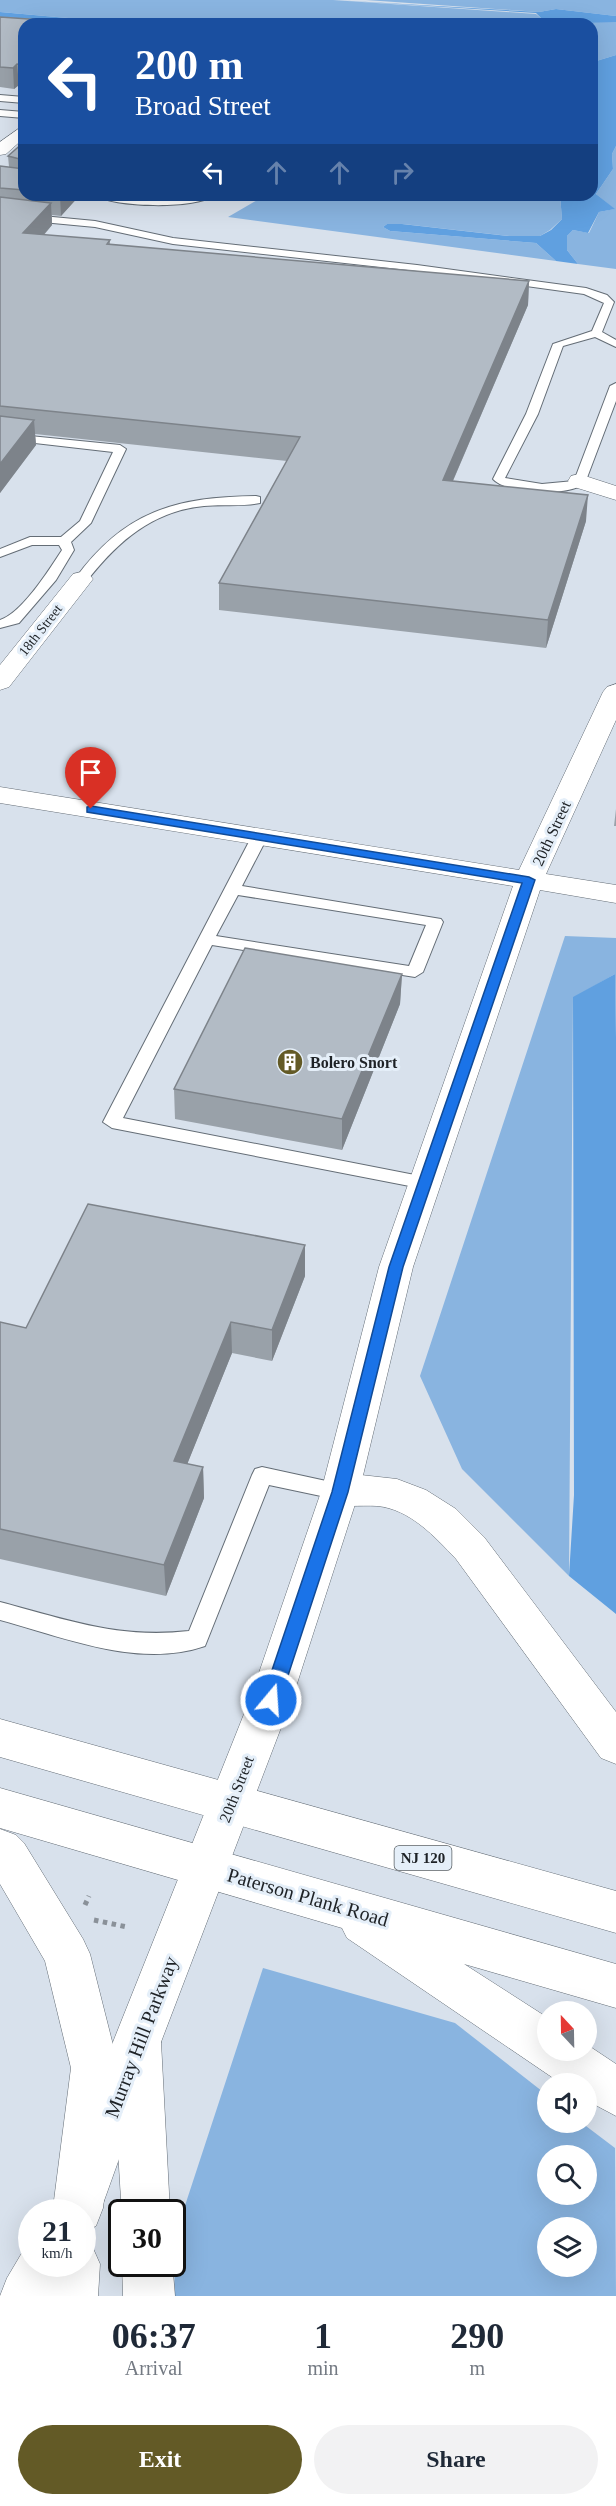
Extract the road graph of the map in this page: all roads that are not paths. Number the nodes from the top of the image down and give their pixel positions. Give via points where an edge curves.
1 (0, 98) edge
2 (18, 100) edge
3 (0, 113) edge
4 (18, 114) edge
5 (18, 135) edge
6 (0, 150) edge
7 (150, 201) edge
8 (200, 201) edge
9 (0, 215) edge
10 (596, 333) junction
11 (616, 344) edge
12 (616, 386) edge
13 (0, 436) edge
14 (579, 481) junction
15 (616, 493) edge
16 (256, 500) dead end
17 (64, 541) junction
18 (0, 553) edge
19 (81, 579) joint
20 (0, 624) edge
21 (0, 682) edge
22 (616, 692) edge
23 (0, 795) edge
24 (260, 836) junction
25 (529, 880) junction
26 (232, 889) junction
27 (616, 894) edge
28 (207, 939) junction
29 (425, 1183) junction
30 (340, 1492) junction
31 (0, 1611) edge
32 (0, 1738) edge
33 (616, 1745) edge
34 (231, 1803) junction
35 (0, 1808) edge
36 (0, 1849) edge
37 (206, 1867) junction
38 (337, 1905) junction
39 (616, 1912) edge
40 (616, 1986) edge
41 (537, 2039) edge
42 (137, 2042) junction
43 (570, 2061) edge
44 (616, 2092) edge
45 (79, 2199) edge
46 (81, 2199) edge
47 (144, 2199) edge
48 (36, 2277) edge
49 (73, 2277) edge
50 (148, 2277) edge
51 (25, 2296) edge
52 (72, 2296) edge
53 (149, 2296) edge

1 - 2 lane
3 - 4 lane
5 - 6 street
7 - 8 lane
9 - 10 lane via 95,224 173,241 586,291 609,302
10 - 11 lane
10 - 14 lane via 558,344 532,414 499,479 504,483 567,489
12 - 14 lane
13 - 17 lane via 120,449 85,523
14 - 15 street
16 - 19 lane via 225,499 179,505 143,518 101,552
17 - 18 lane via 30,541
17 - 20 lane via 68,550 51,577 14,620
19 - 21 street, 18th Street
22 - 25 street, 20th Street
23 - 24 street
24 - 25 street
24 - 26 lane
25 - 27 street
25 - 29 street, 20th Street
26 - 28 lane
26 - 28 lane via 435,922 415,972
28 - 29 lane via 112,1122
29 - 30 street, 20th Street via 396,1267
30 - 31 lane via 262,1475 197,1639 156,1644 112,1641
30 - 33 street via 365,1488 407,1497 451,1527
30 - 34 street, 20th Street via 271,1700
32 - 34 street, NJ 120
34 - 37 street, 20th Street
34 - 39 street, NJ 120
35 - 37 street, Paterson Plank Road
36 - 45 street via 67,1954 95,2068
37 - 38 street, Paterson Plank Road
37 - 42 street, Murray Hill Parkway
38 - 40 street, Paterson Plank Road
38 - 41 street
42 - 46 street, Murray Hill Parkway
42 - 47 street
43 - 44 street
48 - 51 street
49 - 52 street
50 - 53 street

